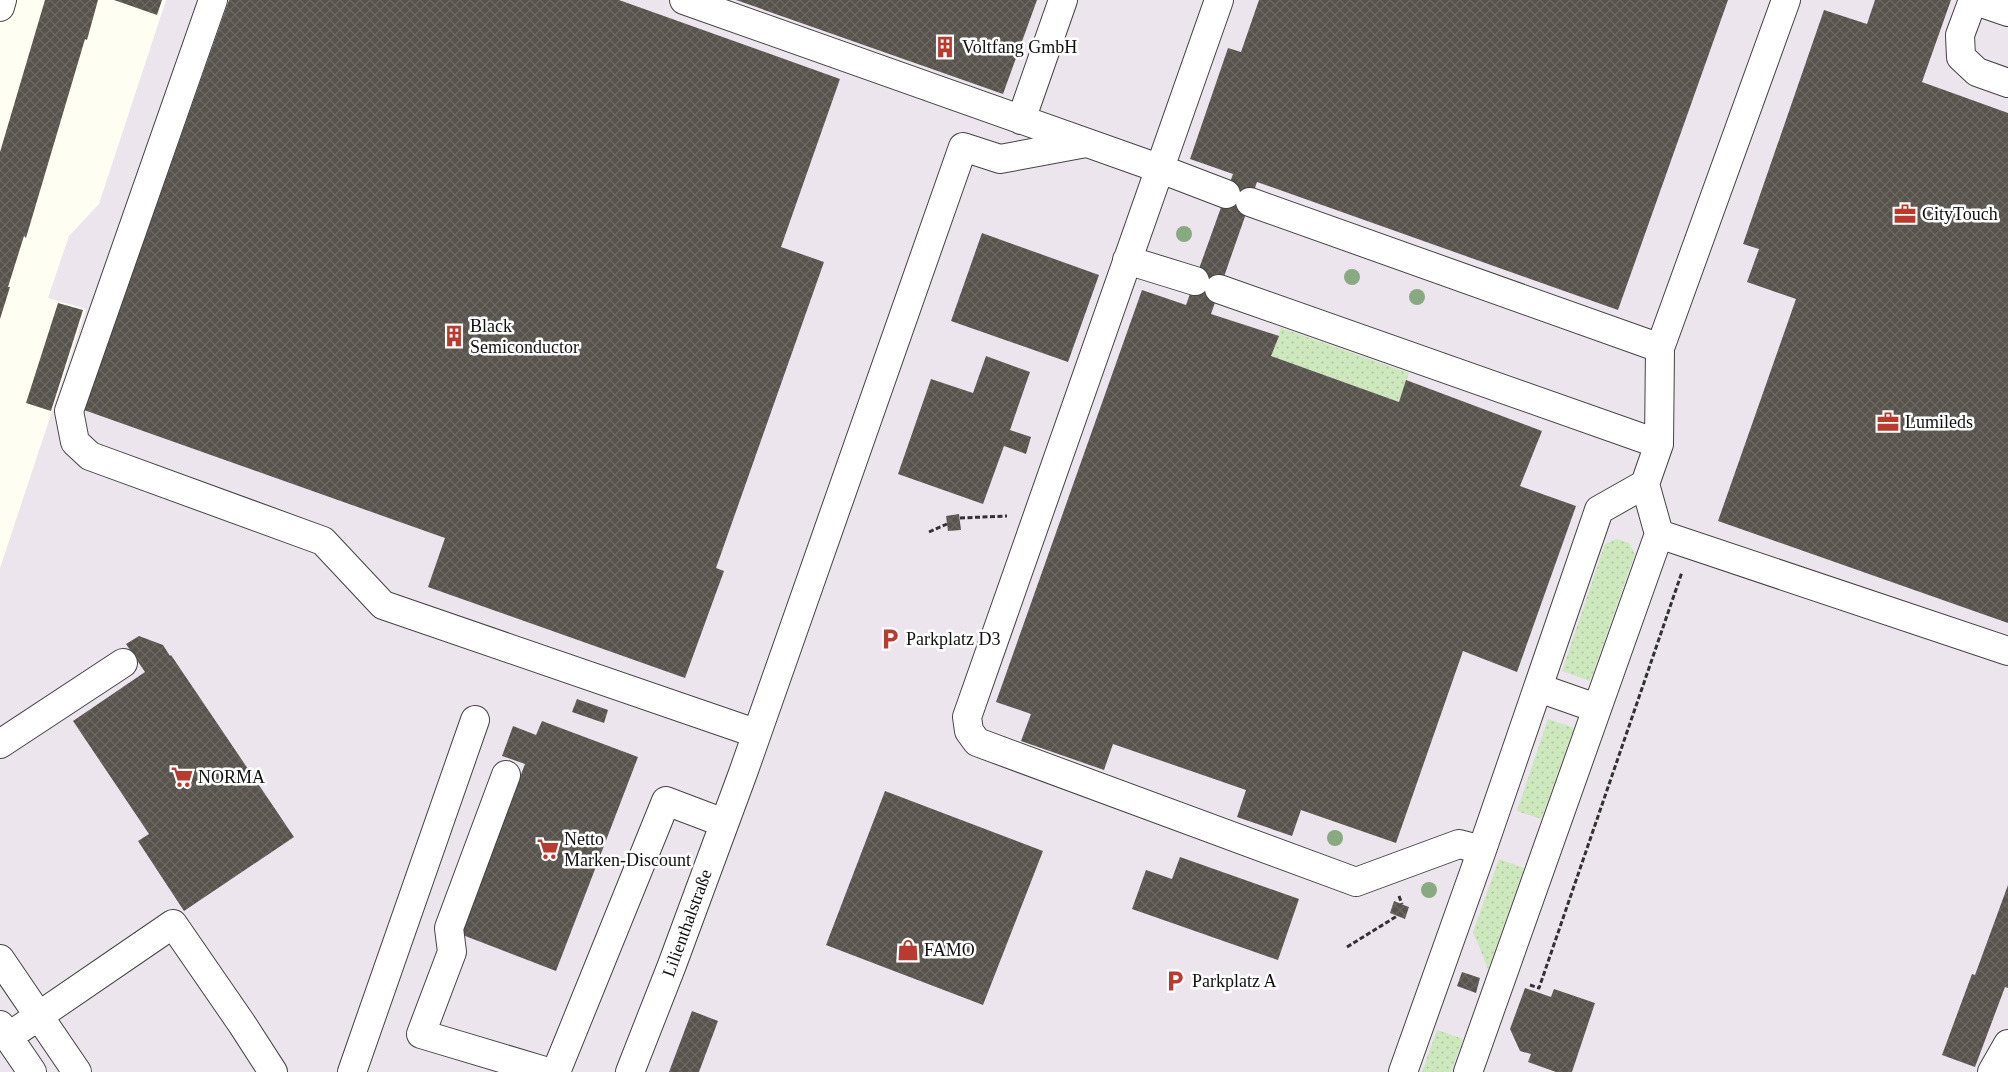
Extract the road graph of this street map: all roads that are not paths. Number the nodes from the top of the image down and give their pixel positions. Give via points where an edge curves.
1 (2, 0) edge
2 (213, 0) edge
3 (684, 0) edge
4 (1063, 0) edge
5 (1219, 0) edge
6 (1786, 0) edge
7 (1973, 0) edge
8 (0, 7) edge
9 (2008, 12) edge
10 (2008, 83) edge
11 (1021, 120) junction
12 (1086, 143) junction
13 (1158, 168) junction
14 (1127, 260) junction
15 (1660, 348) junction
16 (1659, 444) junction
17 (1644, 484) junction
18 (1659, 534) junction
19 (2008, 651) edge
20 (124, 663) dead end
21 (1539, 688) junction
22 (1596, 708) junction
23 (475, 720) dead end
24 (755, 733) junction
25 (0, 744) edge
26 (506, 775) dead end
27 (724, 823) junction
28 (1482, 850) junction
29 (0, 958) edge
30 (39, 1016) junction
31 (4, 1031) edge
32 (2008, 1044) edge
33 (28, 1070) edge
34 (77, 1072) edge
35 (273, 1072) edge
36 (352, 1072) edge
37 (548, 1072) edge
38 (556, 1072) edge
39 (630, 1072) edge
40 (1403, 1072) edge
41 (1468, 1072) edge
42 (1992, 1072) edge

1 - 8 street
2 - 24 street via 69,411 75,442 90,456 323,541 384,605
3 - 11 street
4 - 11 street
5 - 13 street
6 - 15 street
7 - 9 street
7 - 10 street via 1960,34 1961,57 1977,72
11 - 12 street
12 - 13 street
12 - 24 street, Lilienthalstraße via 1000,159 963,147
13 - 14 street
13 - 15 street
14 - 16 street via 1207,284
14 - 28 street via 967,717 969,731 977,742 1356,882 1459,844
15 - 16 street
16 - 17 street
17 - 18 street
17 - 21 street via 1599,510
18 - 19 street
18 - 22 street
20 - 25 street
21 - 22 street
21 - 28 street
22 - 41 street
23 - 36 street
24 - 27 street, Lilienthalstraße
26 - 37 street via 449,928 452,952 421,1034
27 - 38 street via 666,801
27 - 39 street, Lilienthalstraße
28 - 40 street
29 - 30 street
30 - 31 street
30 - 34 street
30 - 35 street via 172,924
31 - 33 street
32 - 42 street

